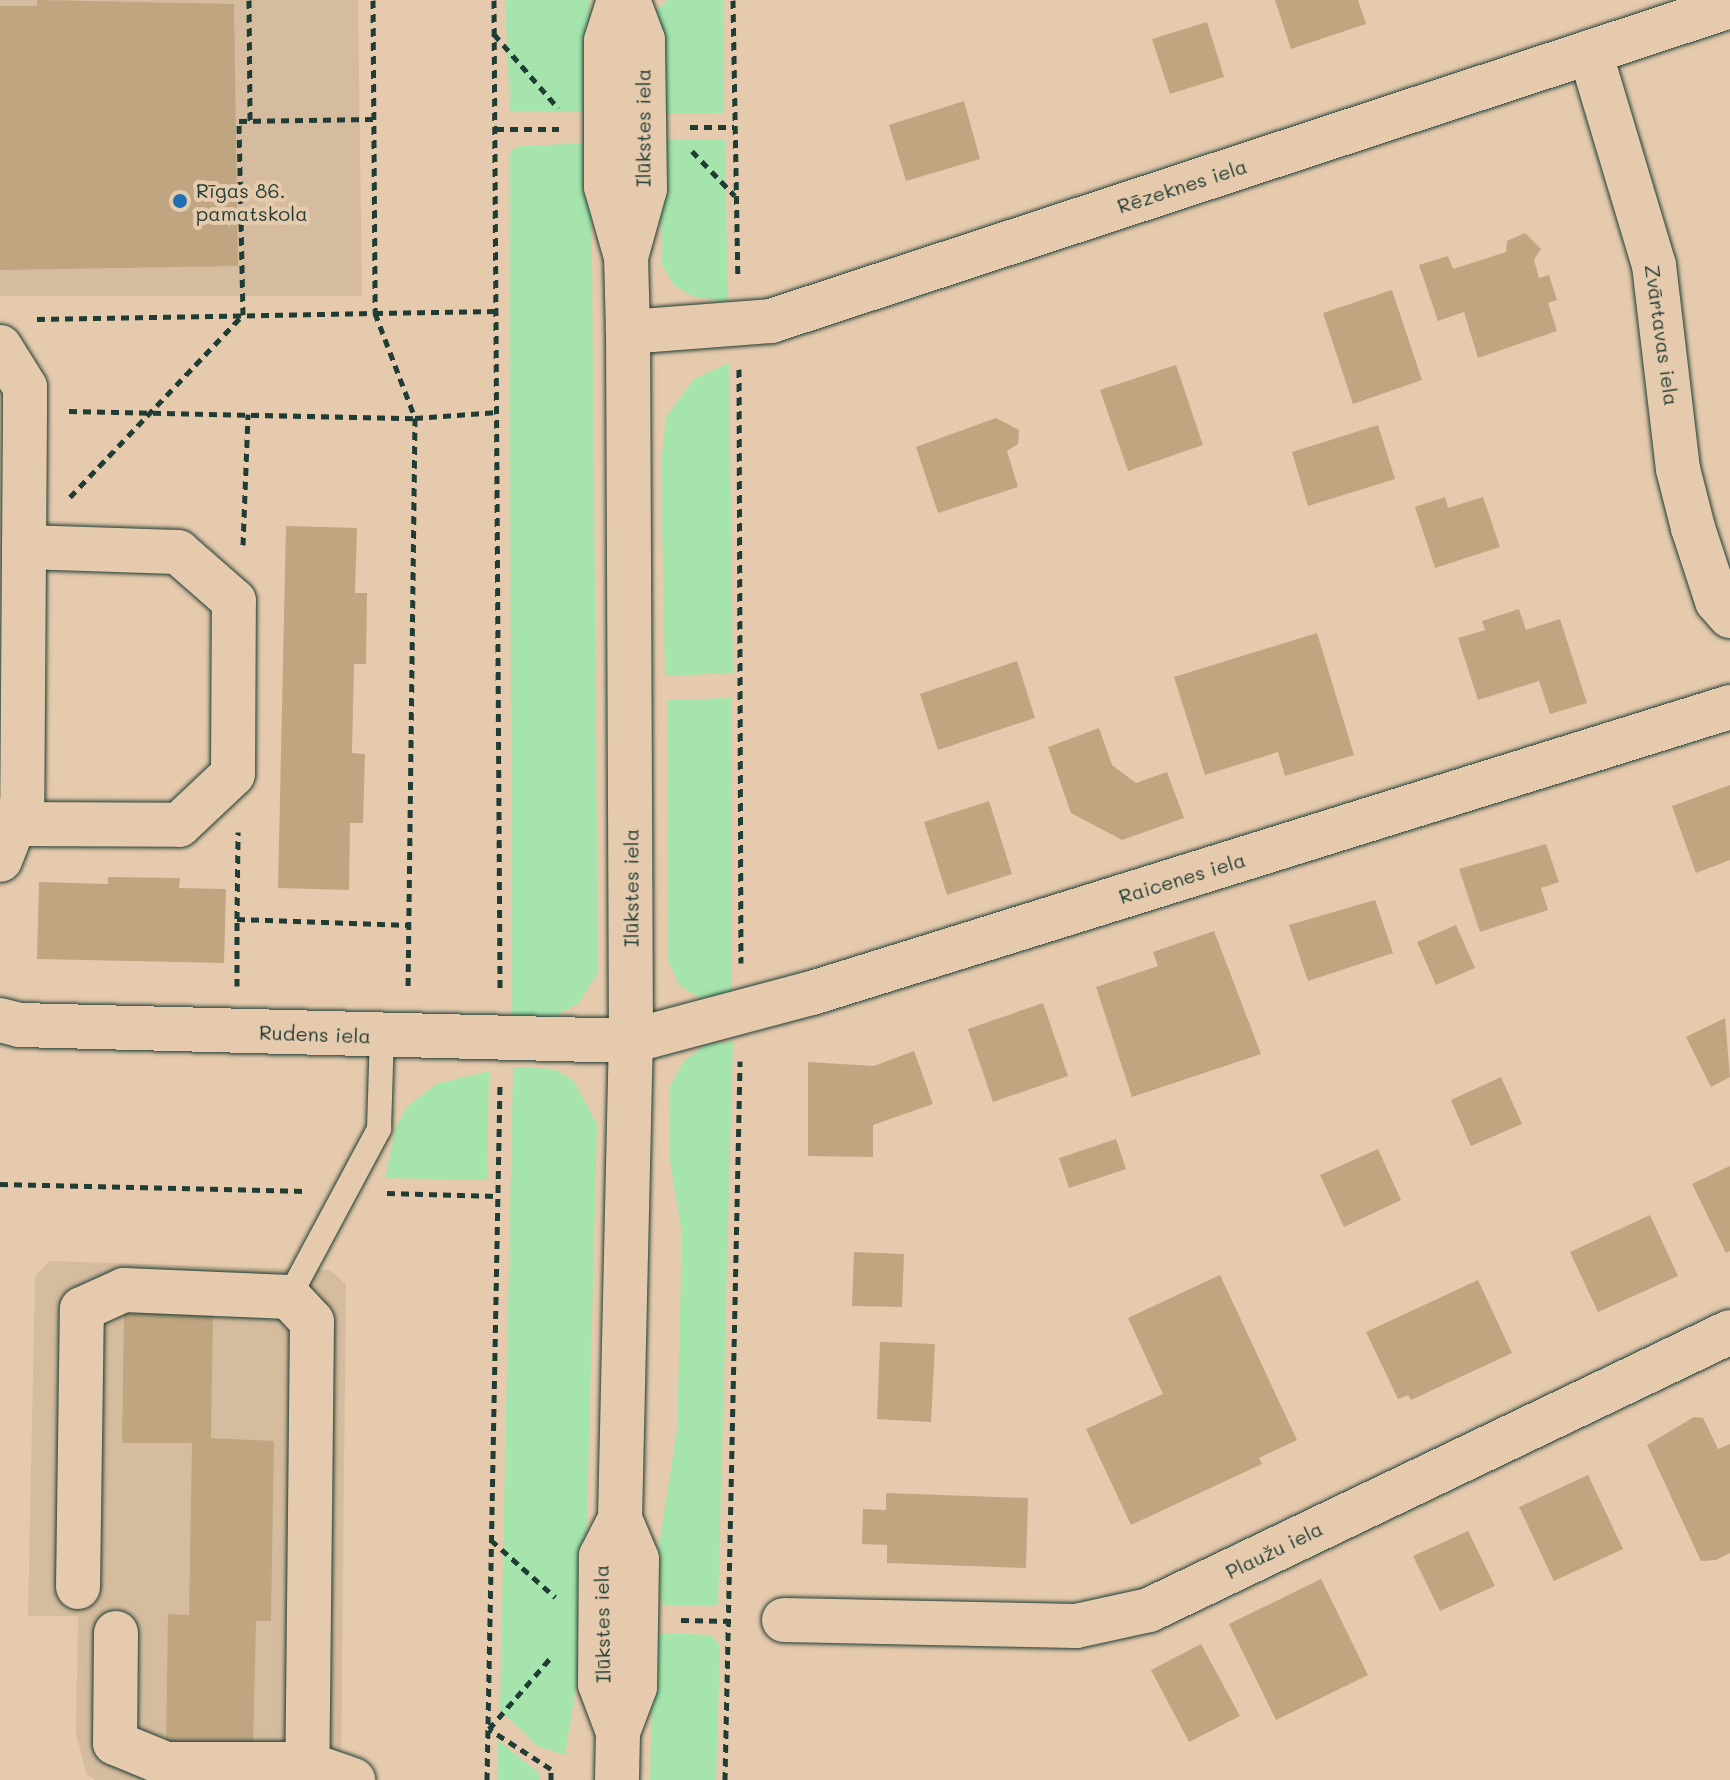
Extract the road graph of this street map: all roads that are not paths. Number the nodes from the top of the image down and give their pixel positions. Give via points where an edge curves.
1 (619, 0) edge
2 (628, 0) edge
3 (1730, 6) edge
4 (1590, 52) junction
5 (626, 257) junction
6 (628, 332) junction
7 (15, 333) edge
8 (24, 547) junction
9 (1730, 616) edge
10 (1730, 707) edge
11 (7, 842) edge
12 (0, 1020) edge
13 (395, 1036) junction
14 (631, 1041) junction
15 (289, 1297) junction
16 (1730, 1332) edge
17 (78, 1587) dead end
18 (784, 1620) dead end
19 (116, 1633) dead end
20 (307, 1764) junction
21 (353, 1780) edge
22 (617, 1780) edge

1 - 5 street, Ilūkstes iela via 606,41 606,187
2 - 5 street, Ilūkstes iela via 643,40 645,189
3 - 4 street, Rēzeknes iela
4 - 6 street, Rēzeknes iela via 739,327
4 - 9 street, Zvārtavas iela via 1654,265 1678,469 1717,601
5 - 6 street, Ilūkstes iela
6 - 14 street, Ilūkstes iela
7 - 8 street via 25,387
8 - 11 street via 22,804
8 - 11 street via 178,552 234,601 233,774 179,825
10 - 14 street, Raicenes iela
12 - 13 street, Rudens iela
13 - 14 street, Rudens iela
13 - 15 lane via 379,1129
14 - 22 street, Ilūkstes iela via 620,1519 601,1556 600,1684 618,1732
15 - 17 street via 124,1290 82,1309
15 - 20 street via 312,1322
16 - 18 street, Plaužu iela via 1149,1610 1076,1626
19 - 20 street via 115,1743 166,1764
20 - 21 street

